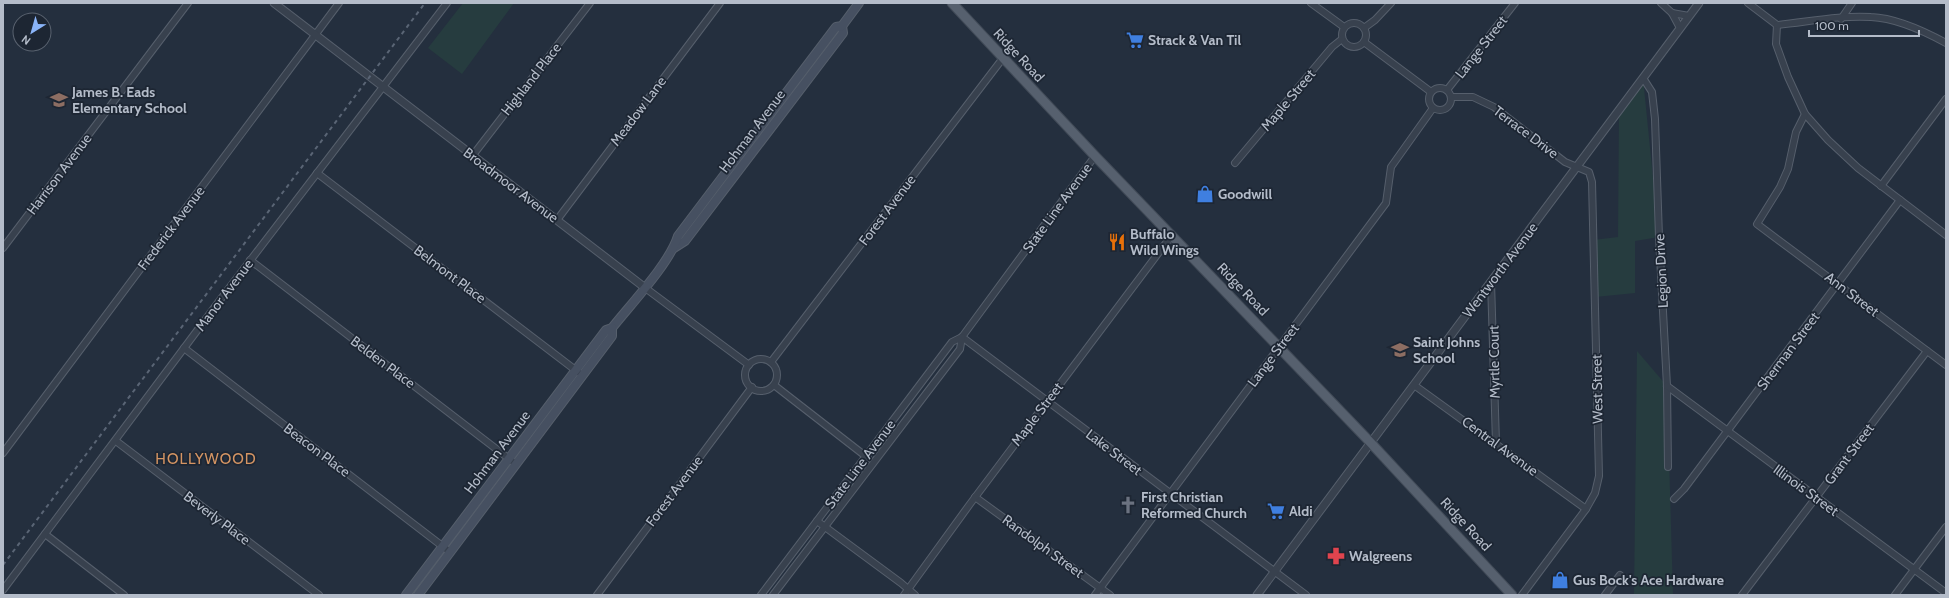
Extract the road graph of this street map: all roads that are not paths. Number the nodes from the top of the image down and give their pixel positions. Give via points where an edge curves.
1 (188, 3) edge
2 (274, 3) edge
3 (339, 3) edge
4 (447, 3) edge
5 (590, 3) edge
6 (720, 3) edge
7 (859, 3) edge
8 (952, 3) edge
9 (1312, 3) edge
10 (1391, 3) edge
11 (1515, 3) edge
12 (1661, 3) edge
13 (1699, 3) edge
14 (1748, 3) edge
15 (1852, 3) edge
16 (1672, 13) junction
17 (1689, 16) junction
18 (1841, 19) junction
19 (1777, 25) junction
20 (1344, 27) junction
21 (1364, 28) junction
22 (1680, 28) junction
23 (316, 35) junction
24 (1342, 39) junction
25 (1364, 42) junction
26 (1946, 43) edge
27 (1002, 58) junction
28 (1643, 78) junction
29 (382, 86) junction
30 (1447, 90) junction
31 (1431, 92) junction
32 (1451, 97) junction
33 (1946, 99) edge
34 (1433, 108) junction
35 (1805, 114) junction
36 (472, 155) junction
37 (1095, 156) junction
38 (1235, 163) dead end
39 (1577, 167) junction
40 (317, 173) junction
41 (1881, 186) junction
42 (1900, 200) junction
43 (557, 220) junction
44 (1172, 235) junction
45 (1946, 235) edge
46 (3, 248) edge
47 (250, 260) junction
48 (1491, 282) junction
49 (1838, 284) junction
50 (644, 287) junction
51 (962, 337) junction
52 (1279, 346) junction
53 (184, 348) junction
54 (1927, 351) junction
55 (771, 362) junction
56 (749, 365) junction
57 (1946, 365) edge
58 (579, 373) junction
59 (774, 385) junction
60 (1414, 385) junction
61 (1667, 386) junction
62 (752, 387) junction
63 (1047, 401) junction
64 (1728, 432) junction
65 (116, 441) junction
66 (1370, 442) junction
67 (1496, 443) junction
68 (3, 453) edge
69 (866, 456) junction
70 (509, 458) junction
71 (874, 462) junction
72 (516, 464) junction
73 (1668, 467) dead end
74 (1170, 493) junction
75 (975, 497) junction
76 (1816, 497) junction
77 (1674, 499) dead end
78 (1586, 509) junction
79 (817, 521) junction
80 (825, 527) junction
81 (1946, 527) edge
82 (45, 534) junction
83 (442, 547) junction
84 (450, 552) junction
85 (1914, 569) junction
86 (1274, 572) junction
87 (1620, 575) dead end
88 (1100, 588) junction
89 (3, 590) edge
90 (906, 592) edge
91 (1946, 593) edge
92 (124, 595) edge
93 (319, 595) edge
94 (406, 595) edge
95 (418, 595) edge
96 (597, 595) edge
97 (761, 595) edge
98 (773, 595) edge
99 (914, 595) edge
100 (1095, 595) edge
101 (1110, 595) edge
102 (1257, 595) edge
103 (1306, 595) edge
104 (1512, 595) edge
105 (1522, 595) edge
106 (1605, 595) edge
107 (1742, 595) edge
108 (1895, 595) edge

1 - 46 street, Harrison Avenue
2 - 23 street, Broadmoor Avenue
3 - 23 street, Frederick Avenue
4 - 29 street, Manor Avenue
5 - 36 street, Highland Place
6 - 43 street, Meadow Lane
7 - 50 main road, Hohman Avenue via 842,26 843,33 685,241 674,248
8 - 27 main road, Ridge Road
9 - 20 street
10 - 21 street
11 - 30 street, Lange Street
12 - 16 street
13 - 17 street, Wentworth Avenue
14 - 19 street
15 - 18 street
16 - 17 street
16 - 22 street
17 - 22 street, Wentworth Avenue
18 - 19 street
18 - 26 street via 1872,17 1896,22
19 - 35 street via 1776,44
20 - 21 street via 1354,22
20 - 24 street
21 - 25 street
22 - 28 street, Wentworth Avenue
23 - 29 street, Broadmoor Avenue
23 - 68 street, Frederick Avenue
24 - 25 street via 1346,45 1352,47
24 - 38 street, Maple Street via 1332,47
25 - 31 street
27 - 37 main road, Ridge Road
27 - 55 street, Forest Avenue
28 - 39 street, Wentworth Avenue
28 - 61 street, Legion Drive via 1652,92 1655,119
29 - 36 street, Broadmoor Avenue
29 - 40 street, Manor Avenue
30 - 31 street via 1436,88
30 - 32 street
31 - 34 street via 1428,99
32 - 34 street via 1447,108
32 - 39 street, Terrace Drive via 1473,97 1494,107 1565,162
33 - 41 street
34 - 52 street, Lange Street via 1391,167 1386,203
35 - 41 street via 1828,140
35 - 49 street, Ann Street via 1796,132 1788,169 1757,224
36 - 43 street, Broadmoor Avenue
37 - 44 main road, Ridge Road
37 - 51 street, State Line Avenue
39 - 48 street, Wentworth Avenue
39 - 78 street, West Street via 1589,172 1592,182 1599,476 1595,493
40 - 47 street, Manor Avenue
40 - 58 street, Belmont Place
41 - 42 street
42 - 45 street
42 - 49 street, Sherman Street
43 - 50 street, Broadmoor Avenue
44 - 52 main road, Ridge Road
44 - 63 street, Maple Street
47 - 53 street, Manor Avenue
47 - 70 street, Belden Place
48 - 60 street, Wentworth Avenue
48 - 67 street, Myrtle Court
49 - 54 street, Ann Street
49 - 64 street, Sherman Street
50 - 56 street, Broadmoor Avenue
50 - 58 main road, Hohman Avenue via 612,328 612,336
51 - 63 street, Lake Street
51 - 69 street, State Line Avenue via 952,342
51 - 71 street, State Line Avenue via 960,348
52 - 66 main road, Ridge Road
52 - 74 street, Lange Street
53 - 65 street, Manor Avenue
53 - 83 street, Beacon Place
54 - 57 street, Ann Street
54 - 76 street, Grant Street
55 - 56 street via 759,359
55 - 59 street via 777,375
56 - 62 street via 746,379
58 - 70 main road, Hohman Avenue
58 - 72 main road, Hohman Avenue
59 - 62 street via 766,390
59 - 69 street
60 - 66 street, Wentworth Avenue
60 - 67 street, Central Avenue
61 - 64 street, Illinois Street
61 - 73 street, Legion Drive
62 - 96 street, Forest Avenue
63 - 74 street, Lake Street
63 - 75 street, Maple Street
64 - 76 street, Illinois Street
64 - 77 street, Sherman Street
65 - 82 street, Manor Avenue
65 - 93 street, Beverly Place
66 - 86 street, Wentworth Avenue
66 - 104 main road, Ridge Road
67 - 78 street, Central Avenue
69 - 71 street
69 - 79 street, State Line Avenue
70 - 72 street, Belden Place
70 - 83 main road, Hohman Avenue
71 - 80 street, State Line Avenue
72 - 84 main road, Hohman Avenue
74 - 86 street, Lake Street
74 - 88 street, Lange Street
75 - 88 street, Randolph Street
75 - 90 street, Maple Street
76 - 85 street, Illinois Street
76 - 107 street, Grant Street
78 - 105 street, West Street
79 - 80 street
79 - 97 street, State Line Avenue
80 - 90 street via 901,583
80 - 98 street, State Line Avenue
81 - 85 street
82 - 89 street, Manor Avenue
82 - 92 street
83 - 84 street, Beacon Place
83 - 94 main road, Hohman Avenue
84 - 95 main road, Hohman Avenue
85 - 91 street, Illinois Street
85 - 108 street
86 - 102 street, Wentworth Avenue
86 - 103 street, Lake Street
87 - 106 street
88 - 100 street, Lange Street
88 - 101 street, Randolph Street
90 - 99 street

